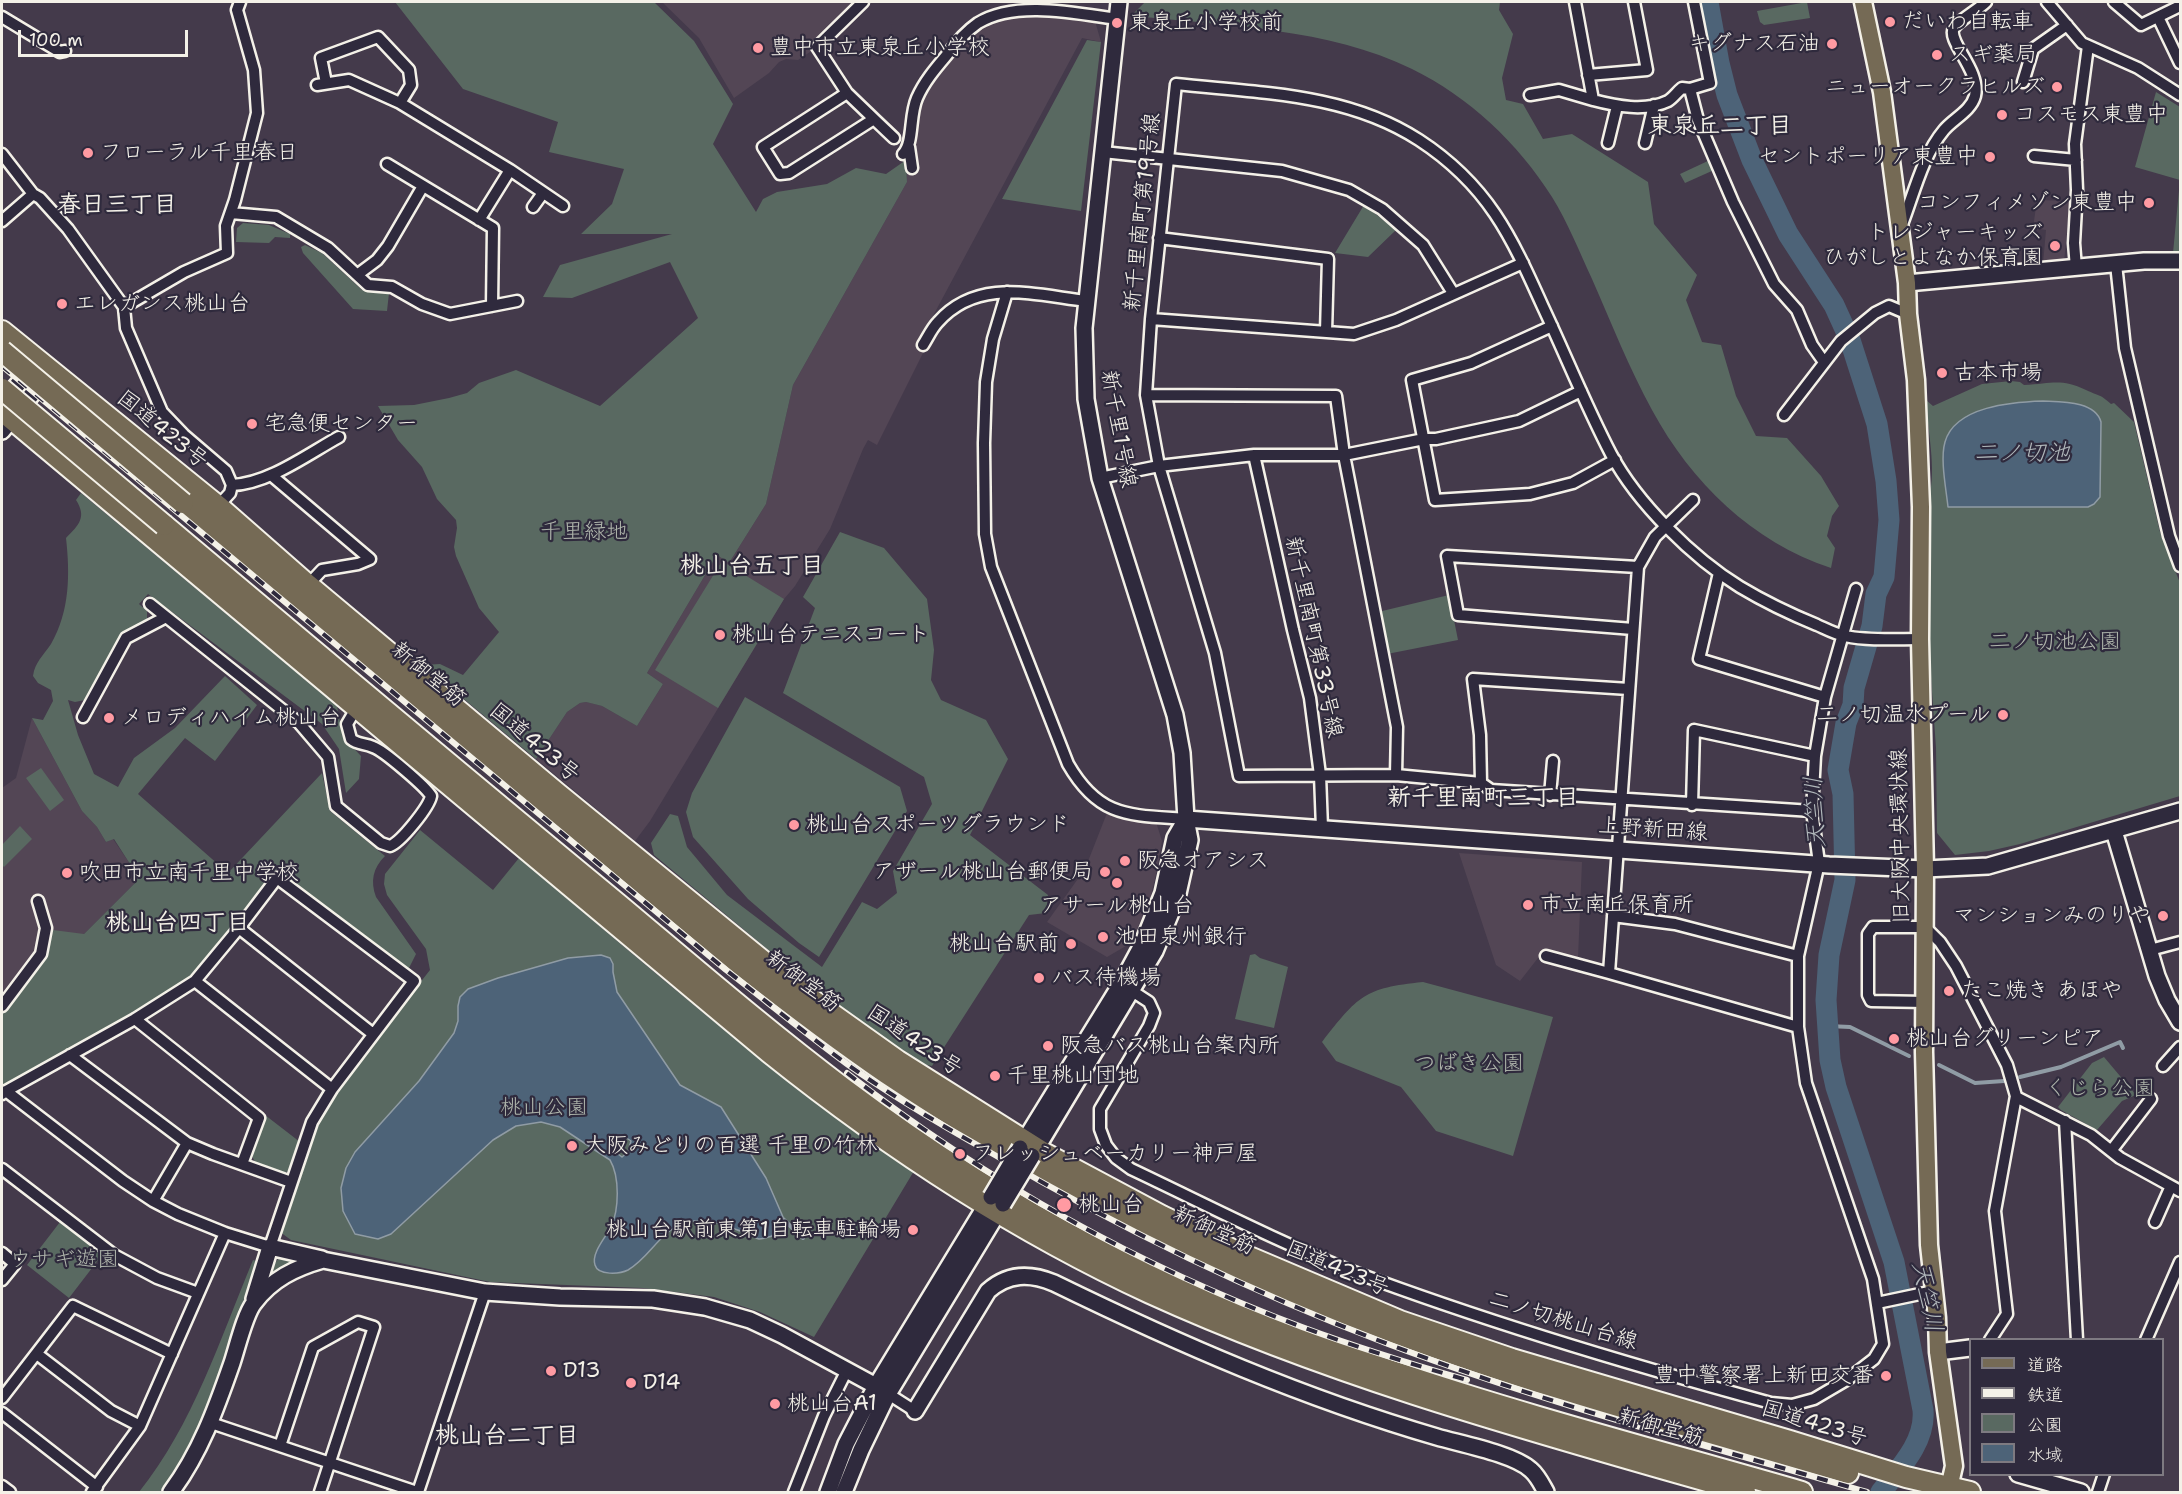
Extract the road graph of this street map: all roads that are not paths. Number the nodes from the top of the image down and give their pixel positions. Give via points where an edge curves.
1 (240, 2) edge
2 (863, 2) edge
3 (1119, 2) edge
4 (1575, 2) edge
5 (1634, 2) edge
6 (1694, 2) edge
7 (1863, 2) edge
8 (1986, 2) edge
9 (2047, 2) edge
10 (2114, 2) edge
11 (2181, 6) edge
12 (2, 17) edge
13 (2158, 17) junction
14 (1117, 19) junction
15 (2067, 25) junction
16 (2088, 46) junction
17 (65, 51) dead end
18 (2181, 63) edge
19 (1588, 75) junction
20 (2022, 75) dead end
21 (1690, 89) junction
22 (2178, 89) edge
23 (847, 93) junction
24 (1530, 95) dead end
25 (1593, 100) junction
26 (400, 103) junction
27 (1654, 105) junction
28 (1617, 106) junction
29 (874, 119) junction
30 (894, 138) dead end
31 (1608, 143) dead end
32 (1645, 143) dead end
33 (1102, 152) junction
34 (2, 154) edge
35 (2034, 156) dead end
36 (2076, 160) junction
37 (1168, 161) junction
38 (387, 164) dead end
39 (912, 168) dead end
40 (510, 170) junction
41 (423, 186) junction
42 (543, 193) junction
43 (33, 194) junction
44 (563, 206) dead end
45 (533, 207) dead end
46 (231, 213) junction
47 (479, 220) junction
48 (2, 221) edge
49 (1900, 231) junction
50 (1160, 238) junction
51 (2181, 261) edge
52 (1523, 263) junction
53 (2116, 264) junction
54 (2076, 268) junction
55 (357, 275) junction
56 (1907, 283) junction
57 (1007, 292) junction
58 (1453, 293) junction
59 (517, 301) dead end
60 (1086, 301) junction
61 (492, 306) junction
62 (124, 307) junction
63 (1908, 314) junction
64 (1151, 319) junction
65 (1552, 326) junction
66 (2, 331) edge
67 (1326, 332) junction
68 (923, 345) dead end
69 (2, 351) edge
70 (1824, 362) junction
71 (44, 366) junction
72 (2, 389) edge
73 (1581, 392) junction
74 (1146, 395) junction
75 (1784, 415) dead end
76 (4, 416) edge
77 (339, 437) dead end
78 (1424, 439) junction
79 (1254, 455) junction
80 (1344, 455) junction
81 (1615, 460) junction
82 (1159, 466) junction
83 (271, 475) junction
84 (1100, 478) junction
85 (232, 485) junction
86 (1693, 500) dead end
87 (218, 506) junction
88 (1666, 527) junction
89 (2181, 566) edge
90 (1638, 567) junction
91 (1719, 573) junction
92 (308, 585) junction
93 (1856, 589) dead end
94 (150, 604) dead end
95 (165, 617) junction
96 (1633, 629) junction
97 (1842, 636) junction
98 (1920, 639) junction
99 (1629, 689) junction
100 (1825, 697) junction
101 (357, 706) junction
102 (83, 717) dead end
103 (450, 724) junction
104 (430, 749) junction
105 (1815, 756) junction
106 (1553, 761) dead end
107 (1320, 775) junction
108 (1396, 775) junction
109 (1481, 783) junction
110 (558, 794) junction
111 (1550, 795) junction
112 (1620, 799) junction
113 (1692, 805) junction
114 (1812, 811) junction
115 (2181, 811) edge
116 (1186, 819) junction
117 (1322, 828) junction
118 (2114, 831) junction
119 (520, 843) junction
120 (1618, 851) junction
121 (1824, 864) junction
122 (1925, 869) junction
123 (38, 901) dead end
124 (1613, 916) junction
125 (1925, 927) junction
126 (239, 928) junction
127 (2181, 942) edge
128 (2150, 950) junction
129 (1546, 956) dead end
130 (1798, 956) junction
131 (1609, 973) junction
132 (195, 981) junction
133 (1127, 988) junction
134 (1925, 1002) junction
135 (2, 1006) edge
136 (135, 1019) junction
137 (2181, 1022) edge
138 (1798, 1027) junction
139 (373, 1034) junction
140 (2181, 1047) edge
141 (70, 1055) junction
142 (2163, 1066) dead end
143 (332, 1089) junction
144 (4, 1093) edge
145 (2016, 1097) junction
146 (2151, 1099) dead end
147 (2065, 1121) junction
148 (188, 1143) junction
149 (1028, 1148) junction
150 (2111, 1151) junction
151 (242, 1164) junction
152 (2, 1169) edge
153 (291, 1182) junction
154 (2176, 1189) edge
155 (153, 1201) junction
156 (995, 1204) junction
157 (2155, 1222) dead end
158 (225, 1233) junction
159 (270, 1247) junction
160 (2, 1253) edge
161 (322, 1260) junction
162 (2181, 1262) edge
163 (2, 1280) edge
164 (1934, 1291) junction
165 (485, 1292) junction
166 (198, 1293) junction
167 (1877, 1303) junction
168 (252, 1305) junction
169 (1991, 1338) edge
170 (2077, 1338) edge
171 (2147, 1338) edge
172 (1969, 1348) edge
173 (1938, 1352) junction
174 (37, 1354) junction
175 (172, 1354) junction
176 (1512, 1359) junction
177 (847, 1370) junction
178 (882, 1390) junction
179 (2, 1398) edge
180 (1598, 1401) junction
181 (915, 1411) joint
182 (2, 1413) edge
183 (1495, 1420) junction
184 (212, 1423) junction
185 (140, 1426) junction
186 (1591, 1433) junction
187 (280, 1446) junction
188 (330, 1464) junction
189 (2025, 1476) edge
190 (2103, 1476) edge
191 (1910, 1485) edge
192 (2, 1486) edge
193 (94, 1490) edge
194 (1950, 1490) edge
195 (10, 1492) edge
196 (171, 1492) edge
197 (320, 1492) edge
198 (418, 1492) edge
199 (794, 1492) edge
200 (828, 1492) edge
201 (844, 1492) edge
202 (1546, 1492) edge
203 (1744, 1492) edge
204 (1802, 1492) edge
205 (1970, 1492) edge
206 (2081, 1492) edge
207 (2098, 1492) edge

1 - 46 street via 237,10 254,70 257,113
2 - 23 street via 817,47
3 - 14 street, 新千里1号線
4 - 19 street
5 - 19 street via 1647,70
6 - 21 street via 1710,82
7 - 49 main road, 旧大阪中央環状線 via 1882,92
8 - 49 street via 1952,32 1974,75 1974,98 1937,138
9 - 15 street
10 - 13 street via 2141,25
11 - 13 street
12 - 17 street via 60,52
13 - 18 street
14 - 33 street, 新千里1号線
14 - 39 street via 1025,9 983,20 963,36 921,88 905,150
15 - 16 street
15 - 20 street via 2033,49
16 - 22 street
16 - 36 street
19 - 25 street
21 - 27 street via 1682,88 1669,100
21 - 70 street via 1698,120 1773,284 1797,310
23 - 29 street
23 - 29 street via 763,147 785,179
24 - 25 street via 1559,90
25 - 28 street
26 - 26 street via 411,85 409,70 378,37 321,58 321,84 349,80
26 - 40 street
27 - 28 street
27 - 32 street
28 - 31 street
29 - 30 street
33 - 37 street
33 - 60 street, 新千里1号線
34 - 43 street
35 - 36 street
36 - 54 street
37 - 50 street, 新千里南町第19号線
37 - 52 street, 新千里南町第19号線 via 1176,84 1298,97 1345,107 1405,132 1456,168 1500,220
37 - 58 street via 1282,171 1349,190 1382,209 1423,245
38 - 41 street
40 - 42 street
40 - 47 street
41 - 47 street
41 - 55 street via 388,246
42 - 44 street
42 - 45 street
43 - 48 street
43 - 62 street via 68,229
46 - 55 street via 276,217 328,248
46 - 62 street via 226,226 227,253 184,272
47 - 61 street via 492,228
49 - 56 main road, 旧大阪中央環状線
50 - 64 street, 新千里南町第19号線
50 - 67 street via 1328,259
51 - 53 street
52 - 58 street
52 - 65 street, 新千里南町第19号線
53 - 54 street
53 - 89 street via 2125,348 2169,536
54 - 56 street
55 - 61 street via 368,285 392,287 450,314
56 - 63 main road, 旧大阪中央環状線
57 - 60 street
57 - 68 street via 980,294 957,305 938,322
57 - 116 street via 986,382 985,534 991,567 1068,764 1079,783 1090,795 1116,810
58 - 67 street via 1396,320 1354,334
59 - 61 street
60 - 84 street, 新千里1号線 via 1086,399
62 - 85 street via 126,328 162,412 226,471
63 - 70 street via 1889,306 1841,341
63 - 98 main road, 旧大阪中央環状線 via 1916,380 1921,507
64 - 67 street
64 - 74 street, 新千里南町第19号線
65 - 73 street, 新千里南町第19号線
65 - 78 street via 1471,363 1412,380
66 - 71 highway, 国道423号
69 - 103 highway, 新御堂筋, bridge
70 - 75 street
71 - 76 street
71 - 87 highway, 国道423号
72 - 104 highway, 新御堂筋, bridge
73 - 78 street via 1519,421
73 - 81 street, 新千里南町第19号線
74 - 80 street via 1336,396
74 - 82 street, 新千里南町第19号線
76 - 101 highway
77 - 83 street
78 - 80 street
78 - 81 street via 1435,500 1530,494 1573,483
79 - 80 street
79 - 82 street
79 - 107 street, 新千里南町第33号線 via 1310,698
80 - 108 street via 1397,727
81 - 88 street, 新千里南町第19号線
82 - 84 street
82 - 107 street, 新千里南町第19号線 via 1215,653 1239,776
83 - 85 street via 248,484
83 - 92 street via 370,559 322,570
84 - 116 street, 新千里1号線 via 1175,715
85 - 87 street
86 - 88 street
87 - 92 highway, 国道423号
88 - 90 street via 1655,537
88 - 91 street, 新千里南町第19号線
90 - 96 street
90 - 96 street via 1448,556 1458,615
91 - 97 street, 新千里南町第19号線 via 1775,607
91 - 100 street via 1698,658
92 - 110 highway, 国道423号
93 - 97 street, 二ノ切桃山台線
94 - 95 street
95 - 101 street via 299,723 328,757 336,806 381,843 394,845 428,805 431,796 376,749 351,739 347,724
95 - 102 street via 126,638
96 - 99 street
97 - 98 street
97 - 100 street, 二ノ切桃山台線
98 - 122 main road, 旧大阪中央環状線
99 - 109 street via 1473,679
99 - 112 street
100 - 105 street, 二ノ切桃山台線
101 - 119 highway
103 - 110 highway
103 - 180 highway, 新御堂筋 via 810,1018 990,1139 1145,1225 1239,1269 1394,1333
104 - 119 highway
104 - 186 highway, 新御堂筋 via 826,1075 950,1163 1038,1217 1170,1285 1298,1338 1379,1368
105 - 113 street via 1694,730
105 - 114 street, 二ノ切桃山台線
106 - 111 street
107 - 108 street, 新千里南町第19号線
107 - 117 street, 新千里南町第33号線
108 - 109 street, 新千里南町第19号線
109 - 111 street, 新千里南町第19号線 via 1491,790
110 - 149 highway, 国道423号 via 825,1010
111 - 112 street, 新千里南町第19号線
112 - 113 street, 新千里南町第19号線
112 - 120 street
113 - 114 street, 新千里南町第19号線
114 - 121 street, 二ノ切桃山台線
115 - 118 street
116 - 117 street, 上野新田線
116 - 133 street, 新千里1号線 via 1175,838 1163,893
117 - 120 street, 上野新田線
118 - 122 street via 1988,866
118 - 128 street
119 - 156 highway via 810,1084 898,1148
120 - 121 street, 上野新田線
120 - 124 street
121 - 122 street, 上野新田線
121 - 130 street, 二ノ切桃山台線
122 - 125 main road, 旧大阪中央環状線
123 - 135 street via 46,928 41,954
124 - 130 street via 1675,924
124 - 131 street
125 - 134 main road, 旧大阪中央環状線
125 - 134 street via 1873,927 1868,934 1871,1001
125 - 145 street via 1940,942 1961,976 2007,1065
126 - 132 street
126 - 139 street
126 - 139 street via 277,878 414,981
127 - 128 street
128 - 137 street via 2161,984
129 - 131 street
130 - 138 street, 二ノ切桃山台線
131 - 138 street
132 - 136 street
132 - 143 street
133 - 149 street, 新千里1号線
133 - 167 street, 二ノ切桃山台線 via 1149,1002 1154,1013 1100,1109 1100,1129 1116,1158 1131,1169 1352,1271 1592,1351 1762,1401 1792,1405 1814,1399 1874,1359 1883,1344
134 - 164 main road, 旧大阪中央環状線 via 1925,1145
136 - 141 street
136 - 151 street via 259,1118
138 - 167 street, 二ノ切桃山台線 via 1806,1083 1873,1279
139 - 143 street
140 - 142 street
141 - 144 street
141 - 148 street
143 - 153 street via 312,1122
144 - 155 street
145 - 147 street
145 - 169 street via 1995,1208 2007,1314
146 - 150 street
147 - 150 street
147 - 170 street
148 - 151 street
148 - 155 street
149 - 156 street, 新千里1号線, bridge
149 - 176 highway, 国道423号 via 1235,1251 1400,1321
150 - 154 street
151 - 153 street
152 - 166 street via 114,1255 157,1278
153 - 159 street
154 - 157 street
155 - 158 street
156 - 178 street, 新千里1号線
156 - 183 highway via 1088,1262 1173,1303 1342,1371
158 - 159 street
158 - 166 street
159 - 161 street
159 - 168 street
160 - 163 street via 15,1264
161 - 165 street
161 - 168 street via 296,1268 271,1283
162 - 171 street
164 - 167 street
164 - 173 main road, 旧大阪中央環状線
165 - 177 street via 653,1299 705,1307 750,1320
165 - 198 street
166 - 175 street
168 - 184 street
172 - 173 street
173 - 194 main road, 旧大阪中央環状線 via 1954,1466
174 - 175 street via 73,1306
174 - 179 street
174 - 185 street via 111,1411
175 - 185 street
176 - 180 highway
176 - 191 highway, 国道423号 via 1790,1441 1884,1471
177 - 178 street
177 - 199 street
178 - 181 street
178 - 200 street via 846,1444
178 - 201 street
180 - 191 highway, 新御堂筋 via 1787,1455
181 - 202 street via 988,1291 1002,1281 1027,1275 1054,1282 1254,1375 1357,1413 1504,1456 1532,1470
182 - 193 street
183 - 186 highway
183 - 203 highway
184 - 187 street
184 - 196 street
185 - 193 street
186 - 204 highway, 新御堂筋
187 - 188 street
187 - 188 street via 313,1347 358,1322 374,1327
188 - 197 street
188 - 198 street
189 - 206 street
190 - 207 street
191 - 194 highway, 国道423号
192 - 195 street
194 - 205 highway, 国道423号

